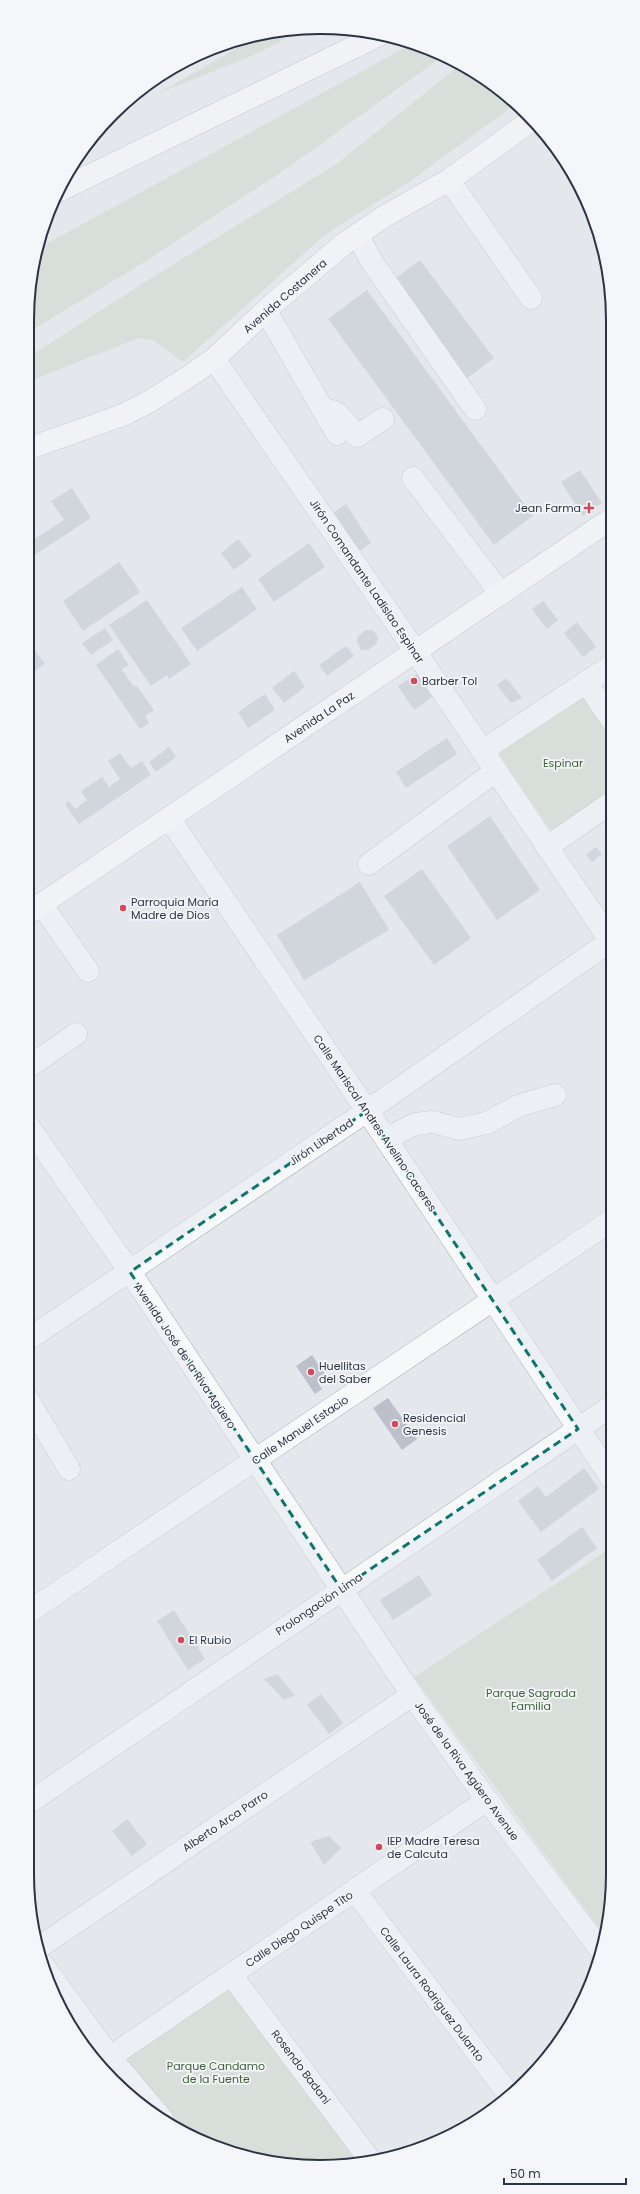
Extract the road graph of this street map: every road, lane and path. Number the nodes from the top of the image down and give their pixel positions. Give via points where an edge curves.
1 (372, 38) edge
2 (527, 123) edge
3 (450, 180) junction
4 (67, 187) edge
5 (358, 235) junction
6 (531, 298) dead end
7 (266, 311) junction
8 (214, 359) junction
9 (321, 407) junction
10 (475, 409) dead end
11 (383, 419) dead end
12 (337, 434) dead end
13 (34, 447) edge
14 (413, 478) dead end
15 (606, 522) edge
16 (501, 594) junction
17 (416, 652) junction
18 (606, 669) edge
19 (586, 682) junction
20 (606, 712) edge
21 (482, 751) junction
22 (496, 771) junction
23 (606, 806) edge
24 (169, 818) junction
25 (547, 847) junction
26 (369, 864) dead end
27 (34, 909) edge
28 (606, 934) edge
29 (606, 944) edge
30 (88, 971) dead end
31 (76, 1034) dead end
32 (34, 1063) edge
33 (555, 1095) dead end
34 (367, 1111) junction
35 (386, 1139) junction
36 (34, 1142) edge
37 (606, 1224) edge
38 (130, 1272) junction
39 (492, 1299) junction
40 (34, 1335) edge
41 (34, 1410) edge
42 (606, 1410) edge
43 (578, 1429) junction
44 (256, 1461) junction
45 (68, 1468) dead end
46 (606, 1470) edge
47 (341, 1589) junction
48 (34, 1608) edge
49 (412, 1695) junction
50 (34, 1799) edge
51 (487, 1800) junction
52 (355, 1891) junction
53 (43, 1945) edge
54 (597, 1945) edge
55 (232, 1976) junction
56 (56, 1983) edge
57 (110, 2057) junction
58 (506, 2091) edge
59 (149, 2103) edge
60 (367, 2156) edge

1 - 4 main road
2 - 3 main road, Avenida Costanera
3 - 5 main road, Avenida Costanera via 385,216
3 - 6 street
5 - 7 main road, Avenida Costanera
5 - 10 street via 370,259
7 - 8 main road, Avenida Costanera
7 - 9 street
8 - 13 main road, Avenida Costanera via 152,400 123,415
8 - 17 street, Jirón Comandante Ladislao Espinar
9 - 11 street via 338,414 357,436
9 - 12 street
14 - 16 street
15 - 16 main road, Avenida La Paz
16 - 17 main road, Avenida La Paz
17 - 21 street, Jirón Comandante Ladislao Espinar
17 - 24 main road, Avenida La Paz
18 - 19 street
19 - 20 street
19 - 21 street
21 - 22 street, Jirón Comandante Ladislao Espinar
22 - 25 street, Jirón Comandante Ladislao Espinar
22 - 26 street
23 - 25 street
24 - 27 main road, Avenida La Paz
24 - 34 street, Calle Mariscal Andres Avelino Caceres
25 - 28 street, Jirón Comandante Ladislao Espinar
27 - 30 street
29 - 34 street, Jirón Libertad
31 - 32 street
33 - 35 street via 518,1106 487,1123 459,1129 433,1122 415,1124
34 - 35 street, Calle Mariscal Andres Avelino Caceres
34 - 38 street, Jirón Libertad
35 - 39 street, Calle Mariscal Andres Avelino Caceres
36 - 38 street, Avenida José de la Riva Agüero
37 - 39 street, Calle Manuel Estacio
38 - 40 street, Jirón Libertad
38 - 44 street, Avenida José de la Riva Agüero
39 - 43 street, Calle Mariscal Andres Avelino Caceres
39 - 44 street, Calle Manuel Estacio
41 - 45 street
42 - 43 street, Prolongación Lima
43 - 46 street, Calle Mariscal Andres Avelino Caceres
43 - 47 street, Prolongación Lima
44 - 47 street, Avenida José de la Riva Agüero
44 - 48 street, Calle Manuel Estacio
47 - 49 street, José de la Riva Agüero Avenue
47 - 50 street, Prolongación Lima
49 - 51 street, José de la Riva Agüero Avenue
49 - 53 street, Alberto Arca Parro
51 - 52 street, Calle Diego Quispe Tito
51 - 54 street, José de la Riva Agüero Avenue
52 - 55 street, Calle Diego Quispe Tito
52 - 58 street, Calle Laura Rodriguez Dulanto
55 - 57 street, Calle Diego Quispe Tito
55 - 60 street, Rosendo Badani
56 - 57 street
57 - 59 street

